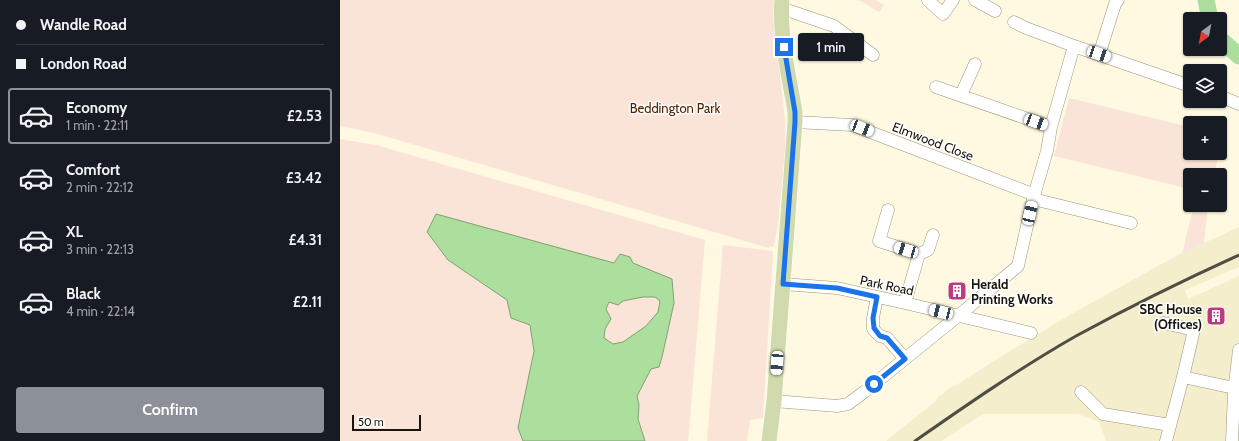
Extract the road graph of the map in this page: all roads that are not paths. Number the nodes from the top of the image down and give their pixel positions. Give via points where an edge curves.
1 (928, 0) edge
2 (953, 0) edge
3 (975, 0) edge
4 (1118, 0) edge
5 (781, 4) edge
6 (994, 11) dead end
7 (1014, 22) dead end
8 (1074, 46) junction
9 (1099, 54) junction
10 (873, 55) dead end
11 (975, 64) dead end
12 (1183, 84) edge
13 (936, 87) dead end
14 (961, 95) junction
15 (1227, 99) edge
16 (1239, 104) edge
17 (795, 122) junction
18 (1051, 127) junction
19 (1034, 197) junction
20 (888, 210) dead end
21 (1131, 222) dead end
22 (933, 235) dead end
23 (919, 254) junction
24 (783, 284) junction
25 (877, 297) junction
26 (905, 303) junction
27 (958, 316) junction
28 (1164, 323) dead end
29 (1031, 334) dead end
30 (1239, 350) edge
31 (905, 359) junction
32 (1183, 377) junction
33 (1234, 388) junction
34 (1081, 392) dead end
35 (774, 402) junction
36 (1170, 425) junction
37 (769, 441) edge
38 (1166, 441) edge
39 (1232, 441) edge

1 - 2 street via 942,14
3 - 6 street
4 - 9 street
5 - 10 street via 834,26
5 - 17 main road
7 - 8 street
8 - 9 street
8 - 18 street
9 - 12 street
11 - 14 street
13 - 14 street
14 - 18 street
15 - 16 street
17 - 19 street, Elmwood Close via 852,125
17 - 24 main road
18 - 19 street
19 - 21 street, Elmwood Close
19 - 27 street via 1018,266
20 - 23 street via 879,241
22 - 23 street via 928,250
23 - 26 street
24 - 25 street, Park Road via 837,288
24 - 35 main road
25 - 26 street, Park Road
25 - 31 street via 874,328 880,336 887,338
26 - 27 street, Park Road
27 - 29 street, Park Road
27 - 31 street
28 - 32 street via 1194,330
30 - 33 street
31 - 35 street via 848,404 837,406
32 - 33 street
32 - 36 street
33 - 39 street
34 - 36 street via 1102,414
35 - 37 main road
36 - 38 street

